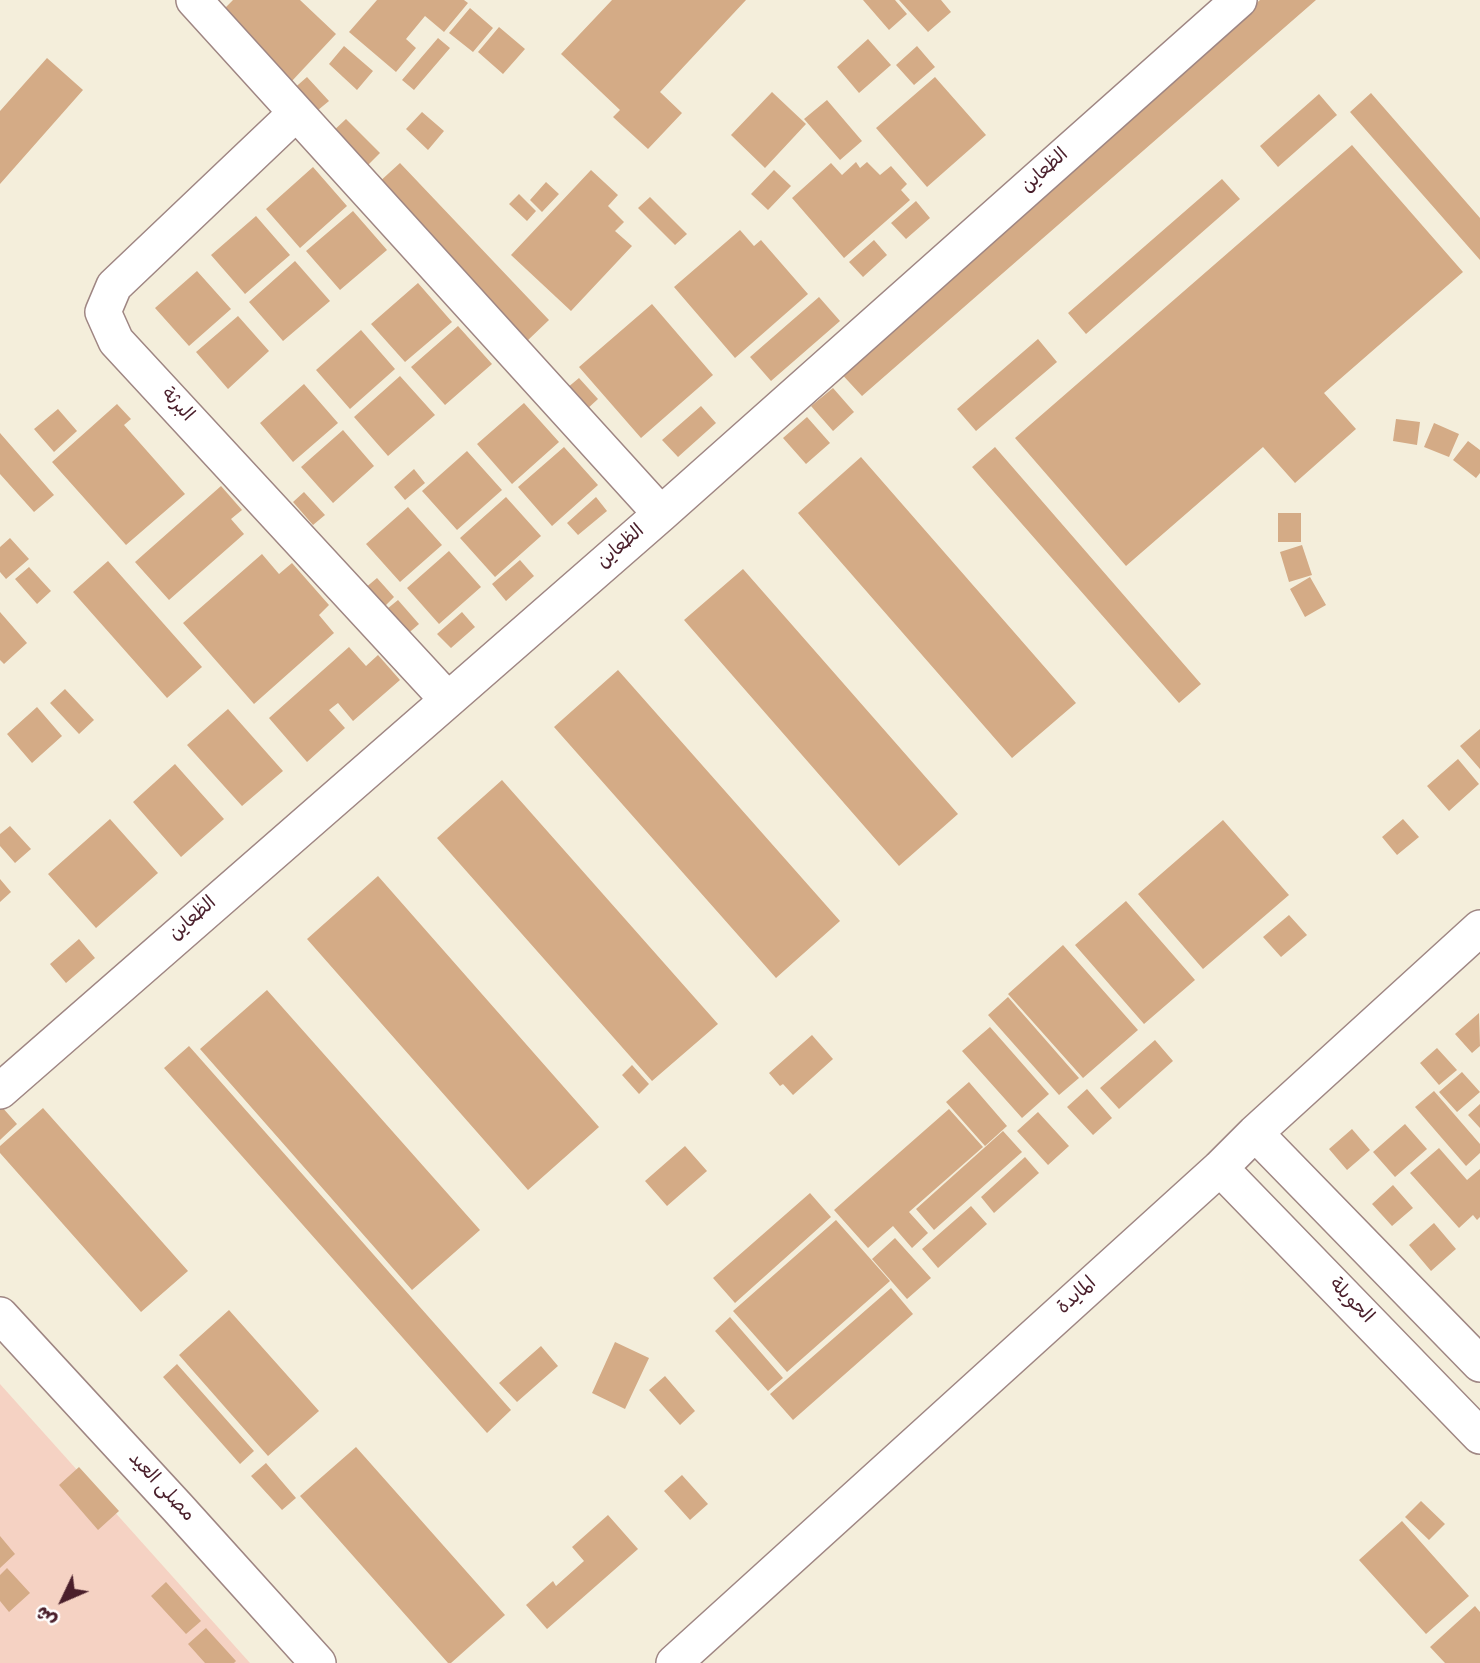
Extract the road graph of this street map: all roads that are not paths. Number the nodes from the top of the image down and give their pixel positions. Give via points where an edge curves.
1 (194, 0) edge
2 (1239, 0) edge
3 (296, 113) junction
4 (661, 514) junction
5 (447, 699) junction
6 (1480, 928) edge
7 (0, 1091) edge
8 (1255, 1133) junction
9 (1220, 1168) junction
10 (0, 1315) edge
11 (1480, 1364) edge
12 (1480, 1436) edge
13 (318, 1663) edge
14 (674, 1663) edge

1 - 3 street
2 - 4 street, الظعاين
3 - 4 street
3 - 5 street, البرثة via 114,286 103,312 116,341
4 - 5 street, الظعاين
5 - 7 street, الظعاين
6 - 8 street, المايدة
8 - 9 street, المايدة
8 - 11 street
9 - 12 street, الحويلة
9 - 14 street, المايدة
10 - 13 street, مصلى العيد

